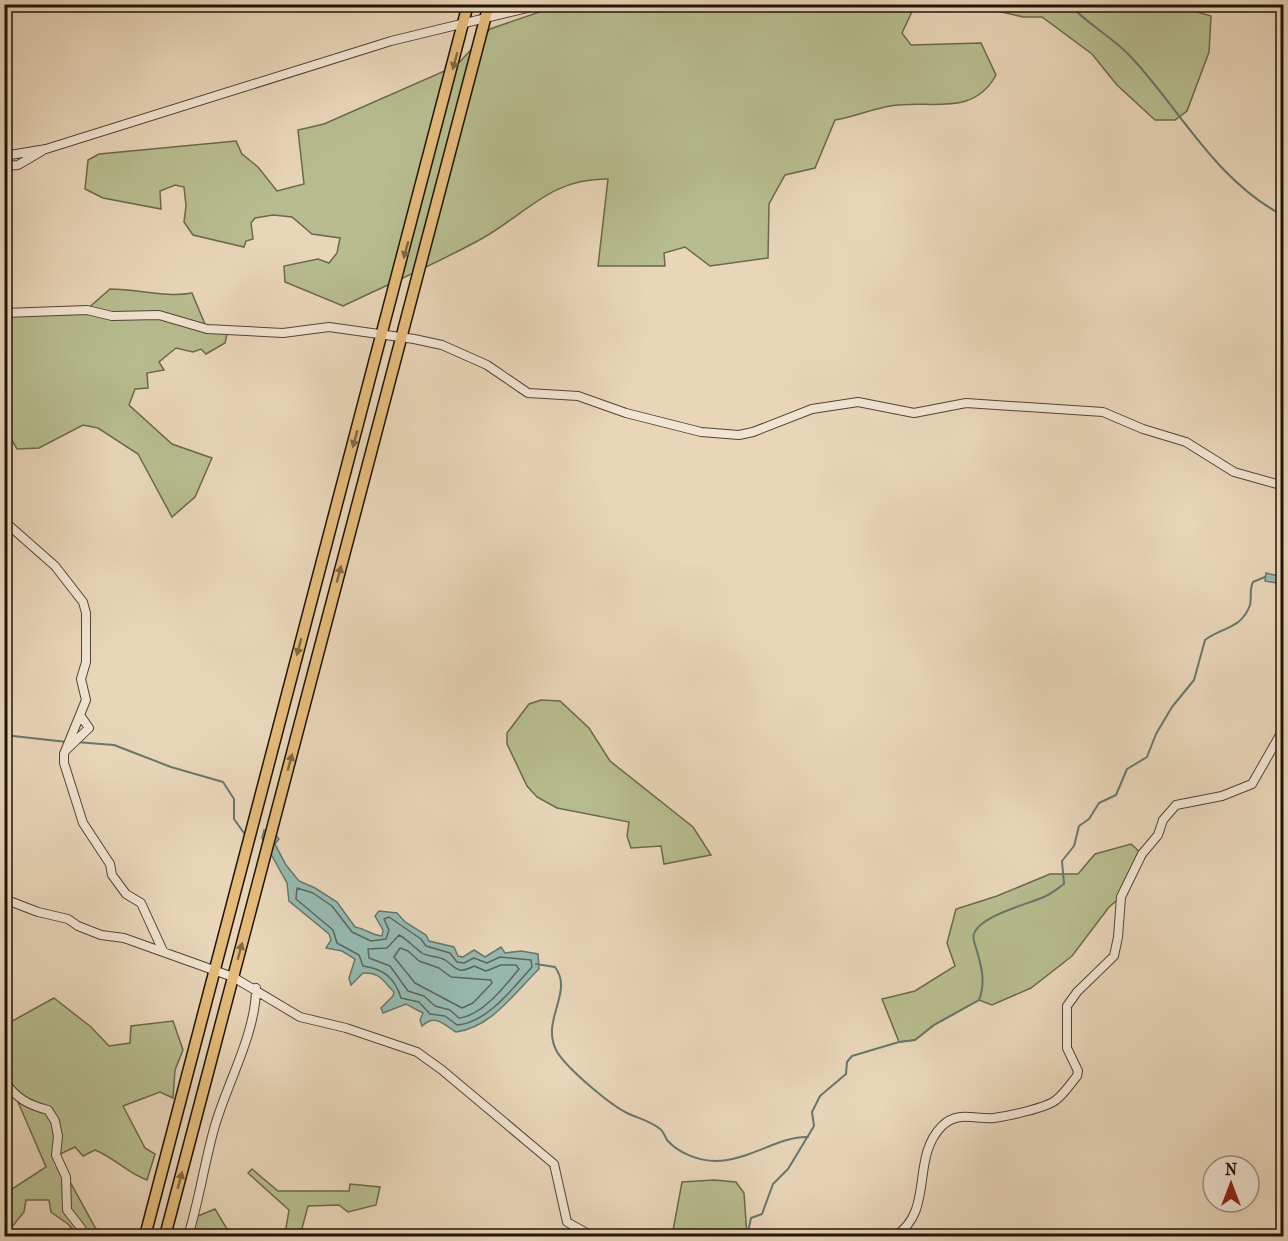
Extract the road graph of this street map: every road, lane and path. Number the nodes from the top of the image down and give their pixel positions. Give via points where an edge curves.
1 (468, 4) edge
2 (489, 4) edge
3 (544, 4) edge
4 (487, 18) junction
5 (464, 24) junction
6 (46, 149) junction
7 (4, 156) edge
8 (4, 166) edge
9 (4, 313) edge
10 (384, 334) junction
11 (401, 338) junction
12 (1284, 486) edge
13 (4, 521) edge
14 (80, 715) junction
15 (1284, 728) edge
16 (65, 751) junction
17 (4, 899) edge
18 (163, 951) junction
19 (215, 969) junction
20 (234, 976) junction
21 (256, 988) junction
22 (4, 1081) edge
23 (84, 1236) edge
24 (145, 1236) edge
25 (165, 1236) edge
26 (188, 1236) edge
27 (592, 1236) edge
28 (895, 1236) edge

1 - 5 highway
2 - 4 highway
3 - 4 street
4 - 5 street
4 - 11 highway
5 - 6 street via 391,42
5 -> 10 highway
6 - 7 street
6 - 8 street via 29,160
9 - 10 street via 87,310 112,316 159,315 207,329 283,333 329,327
10 - 11 street
10 -> 19 highway
11 - 12 street via 442,345 503,374 528,393 578,396 701,432 740,435 812,409 858,402 914,413 966,403 1081,409 1103,412 1186,442 1234,472
20 -> 11 highway
13 - 14 street via 55,566 82,602 86,613 86,662 81,679 86,700
14 - 16 street
14 - 16 street via 89,728 87,733
15 - 28 street via 1252,784 1222,796 1176,805 1142,854 1121,897 1114,956 1067,1006 1067,1048 1077,1076 1055,1101 1042,1106 992,1118 969,1115 944,1124 928,1145 918,1209 910,1224
16 - 18 street via 64,763 83,823 110,864 112,875 126,894 141,903
17 - 18 street via 68,919 101,935
18 - 19 street
19 - 20 street
19 - 24 highway
20 - 21 street
25 -> 20 highway
21 - 26 street via 254,1011 214,1129
21 - 27 street via 300,1017 403,1046 442,1070 554,1164 567,1222
22 - 23 street via 14,1095 48,1110 55,1121 56,1155 66,1177 67,1210

